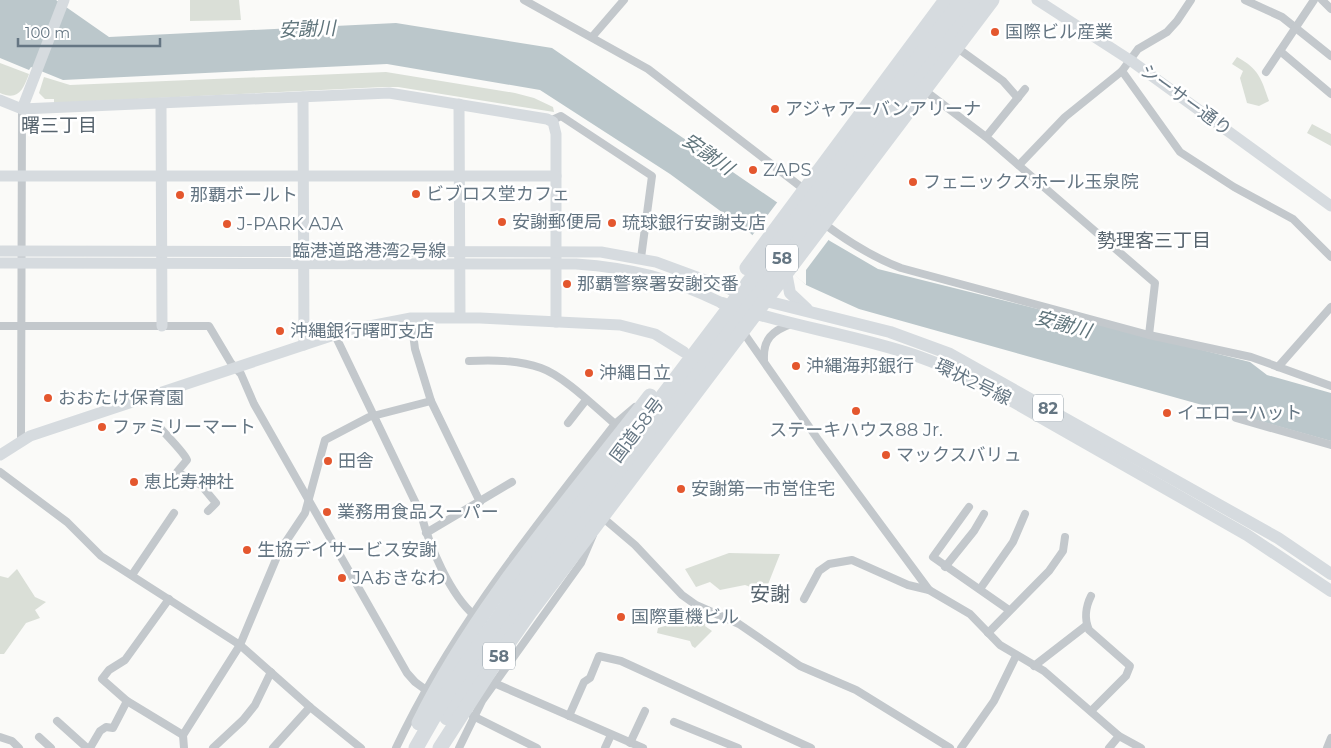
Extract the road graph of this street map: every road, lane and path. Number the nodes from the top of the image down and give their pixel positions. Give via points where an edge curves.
1 (64, 0) edge
2 (524, 0) edge
3 (624, 0) edge
4 (946, 0) edge
5 (962, 0) edge
6 (978, 0) edge
7 (992, 0) edge
8 (1037, 0) edge
9 (1191, 0) edge
10 (1244, 0) edge
11 (1314, 0) edge
12 (1322, 0) edge
13 (1331, 9) edge
14 (1295, 28) junction
15 (592, 37) junction
16 (956, 47) junction
17 (1280, 51) junction
18 (1331, 56) edge
19 (1130, 60) junction
20 (1122, 71) junction
21 (1266, 72) dead end
22 (1025, 89) dead end
23 (924, 90) junction
24 (1331, 94) edge
25 (303, 97) junction
26 (1018, 98) junction
27 (0, 100) edge
28 (161, 104) junction
29 (459, 104) junction
30 (22, 109) junction
31 (550, 121) junction
32 (986, 137) junction
33 (1020, 165) junction
34 (0, 176) edge
35 (22, 176) junction
36 (161, 176) junction
37 (304, 176) junction
38 (459, 176) junction
39 (556, 176) junction
40 (804, 190) junction
41 (1331, 206) edge
42 (820, 226) junction
43 (161, 250) junction
44 (0, 251) edge
45 (303, 251) junction
46 (460, 251) junction
47 (556, 251) junction
48 (22, 257) junction
49 (1331, 257) edge
50 (641, 258) junction
51 (0, 263) edge
52 (161, 263) junction
53 (460, 263) junction
54 (303, 264) junction
55 (556, 264) junction
56 (787, 272) junction
57 (732, 290) junction
58 (766, 301) junction
59 (722, 302) junction
60 (1331, 307) edge
61 (808, 310) junction
62 (756, 315) junction
63 (460, 317) junction
64 (410, 318) junction
65 (556, 322) junction
66 (793, 324) junction
67 (0, 326) edge
68 (21, 326) junction
69 (162, 326) junction
70 (743, 332) junction
71 (335, 335) junction
72 (1149, 335) junction
73 (304, 345) junction
74 (684, 352) junction
75 (469, 361) dead end
76 (764, 361) junction
77 (1278, 367) junction
78 (234, 368) junction
79 (1331, 386) edge
80 (648, 398) junction
81 (586, 400) junction
82 (431, 401) junction
83 (374, 416) junction
84 (1236, 418) dead end
85 (156, 423) dead end
86 (568, 423) dead end
87 (615, 424) junction
88 (21, 440) junction
89 (1331, 444) edge
90 (0, 455) edge
91 (0, 472) edge
92 (512, 482) dead end
93 (309, 502) junction
94 (480, 502) junction
95 (969, 507) dead end
96 (208, 511) dead end
97 (174, 514) dead end
98 (984, 514) dead end
99 (1025, 514) dead end
100 (590, 517) junction
101 (426, 533) junction
102 (1065, 537) dead end
103 (945, 566) junction
104 (1331, 574) edge
105 (132, 575) junction
106 (980, 589) junction
107 (929, 590) junction
108 (1331, 591) edge
109 (1092, 596) dead end
110 (169, 599) junction
111 (804, 599) dead end
112 (1009, 610) junction
113 (474, 616) junction
114 (1087, 625) junction
115 (988, 633) junction
116 (240, 645) junction
117 (1016, 656) junction
118 (1034, 666) junction
119 (271, 672) junction
120 (494, 683) junction
121 (426, 690) junction
122 (127, 701) junction
123 (310, 708) junction
124 (645, 711) dead end
125 (1091, 711) junction
126 (473, 716) junction
127 (569, 716) junction
128 (57, 721) dead end
129 (674, 722) dead end
130 (183, 735) junction
131 (611, 735) junction
132 (1119, 736) junction
133 (0, 737) edge
134 (39, 737) dead end
135 (1331, 738) edge
136 (352, 740) junction
137 (630, 743) junction
138 (19, 748) edge
139 (51, 748) edge
140 (89, 748) edge
141 (184, 748) edge
142 (213, 748) edge
143 (273, 748) edge
144 (346, 748) edge
145 (361, 748) edge
146 (396, 748) edge
147 (407, 748) edge
148 (416, 748) edge
149 (432, 748) edge
150 (440, 748) edge
151 (459, 748) edge
152 (538, 748) edge
153 (604, 748) edge
154 (643, 748) edge
155 (738, 748) edge
156 (811, 748) edge
157 (950, 748) edge
158 (961, 748) edge
159 (1109, 748) edge
160 (1141, 748) edge
161 (1326, 748) edge

1 - 30 street
2 - 15 street
3 - 15 street
4 - 40 highway, 58
5 - 100 highway, 国道58号 / 58
6 - 100 highway, 国道58号 / 58
7 - 16 highway, 58
8 - 19 street, シーサー通り
9 - 19 street via 1167,32 1138,49
10 - 14 street via 1266,8
11 - 14 street
12 - 13 street
14 - 17 street
14 - 18 street
15 - 40 street via 648,69
16 - 23 highway, 58
16 - 26 street via 1003,81
17 - 21 street
17 - 24 street
19 - 20 street
19 - 41 street, シーサー通り
20 - 33 street via 1065,117
20 - 49 street via 1180,152 1234,187 1293,219
22 - 26 street
23 - 32 street
23 - 42 highway, 58
25 - 28 street
25 - 29 street via 388,94
25 - 37 street
26 - 32 street
27 - 30 street
28 - 30 street
28 - 36 street
29 - 31 street via 538,116
29 - 38 street
30 - 35 street
31 - 39 street via 556,134
31 - 50 street via 561,116 652,176
32 - 33 street
33 - 72 street via 1155,283
34 - 35 street
35 - 36 street
35 - 48 street
36 - 37 street
36 - 43 street
37 - 38 street
37 - 45 street
38 - 39 street
38 - 46 street
39 - 47 street
40 - 57 highway, 58
42 - 56 highway, 58
42 - 72 street via 900,268
43 - 45 street, 臨港道路港湾2号線
43 - 48 street, 臨港道路港湾2号線
43 - 52 street
44 - 48 street, 臨港道路港湾2号線
45 - 46 street, 臨港道路港湾2号線
45 - 54 street
46 - 47 street, 臨港道路港湾2号線
46 - 53 street
47 - 50 street, 臨港道路港湾2号線 via 601,252
47 - 55 street
48 - 51 street, 臨港道路港湾2号線
48 - 52 street, 臨港道路港湾2号線
48 - 68 street
50 - 57 street, 臨港道路港湾2号線
52 - 54 street, 臨港道路港湾2号線
52 - 69 street
53 - 54 street, 臨港道路港湾2号線
53 - 55 street, 臨港道路港湾2号線
53 - 63 street
54 - 73 street
55 - 59 street, 臨港道路港湾2号線 via 647,273
55 - 65 street
56 - 58 highway, 58
56 - 61 main road via 787,285 792,297
57 - 58 main road, 環状2号線 / 82
57 - 59 highway, 58
58 - 61 main road, 環状2号線 / 82
58 - 62 highway, 58
59 - 62 main road, 環状2号線 / 82
59 - 70 street
59 - 74 highway, 58
60 - 77 street
61 - 104 main road, 環状2号線 / 82 via 911,339 957,357 1278,538
62 - 66 main road, 環状2号線 / 82
62 - 70 highway, 58
63 - 64 street
63 - 65 street
64 - 71 street via 362,326
64 - 82 street via 415,349
65 - 74 street via 638,329 655,334
66 - 76 street via 779,328 769,336 764,346
66 - 108 main road, 環状2号線 / 82 via 916,356 984,385 1246,535
67 - 68 street
68 - 69 street
68 - 88 street
69 - 78 street via 209,326
70 - 76 street
70 - 100 highway, 58
71 - 73 street
71 - 83 street
72 - 77 street via 1251,357
73 - 78 street
74 - 80 highway, 58
75 - 81 street via 515,362 543,368
76 - 107 street
77 - 79 street
78 - 88 street
78 - 93 street via 242,374 254,404
80 - 87 street
80 - 147 highway, 58 via 487,610 438,683
81 - 86 street
81 - 87 street
82 - 83 street
82 - 94 street
83 - 93 street via 325,440
83 - 101 street via 421,514
84 - 89 street
85 - 96 street via 186,454 187,460 178,472 201,485 216,504
87 - 113 street
88 - 90 street
91 - 105 street via 67,522 101,556
92 - 94 street
93 - 116 street via 279,552
93 - 121 street via 407,673
94 - 101 street
95 - 103 street via 933,557
97 - 105 street
98 - 103 street
99 - 106 street via 1013,542
100 - 120 street via 591,545 581,563 518,645
100 - 148 highway, 国道58号 / 58 via 485,633
100 - 149 highway, 国道58号 / 58 via 496,638
100 - 150 highway, 58
100 - 157 street via 635,545 682,595 696,604 739,624 800,666 856,690
101 - 113 street via 452,587
102 - 112 street via 1063,552 1050,571
103 - 106 street
105 - 110 street
106 - 112 street
107 - 111 street via 908,585 852,560 829,564 819,571
107 - 115 street via 970,614
109 - 114 street via 1087,605
110 - 116 street
110 - 122 street via 125,660 102,679
112 - 115 street
113 - 121 street
114 - 118 street
114 - 125 street via 1130,666 1126,676
115 - 117 street
116 - 119 street
116 - 130 street
117 - 118 street
117 - 158 street via 994,701
118 - 125 street
119 - 123 street
119 - 142 street via 255,705
120 - 126 street
120 - 127 street
121 - 146 street
122 - 130 street
122 - 140 street via 113,728 106,727 100,731
123 - 136 street
123 - 143 street
124 - 137 street
125 - 132 street
126 - 151 street
126 - 152 street
127 - 131 street
127 - 156 street via 600,656 621,661
128 - 140 street
129 - 155 street
130 - 141 street
131 - 137 street
131 - 153 street
132 - 159 street
132 - 160 street
133 - 138 street
134 - 139 street
135 - 161 street
136 - 144 street
136 - 145 street
137 - 154 street

